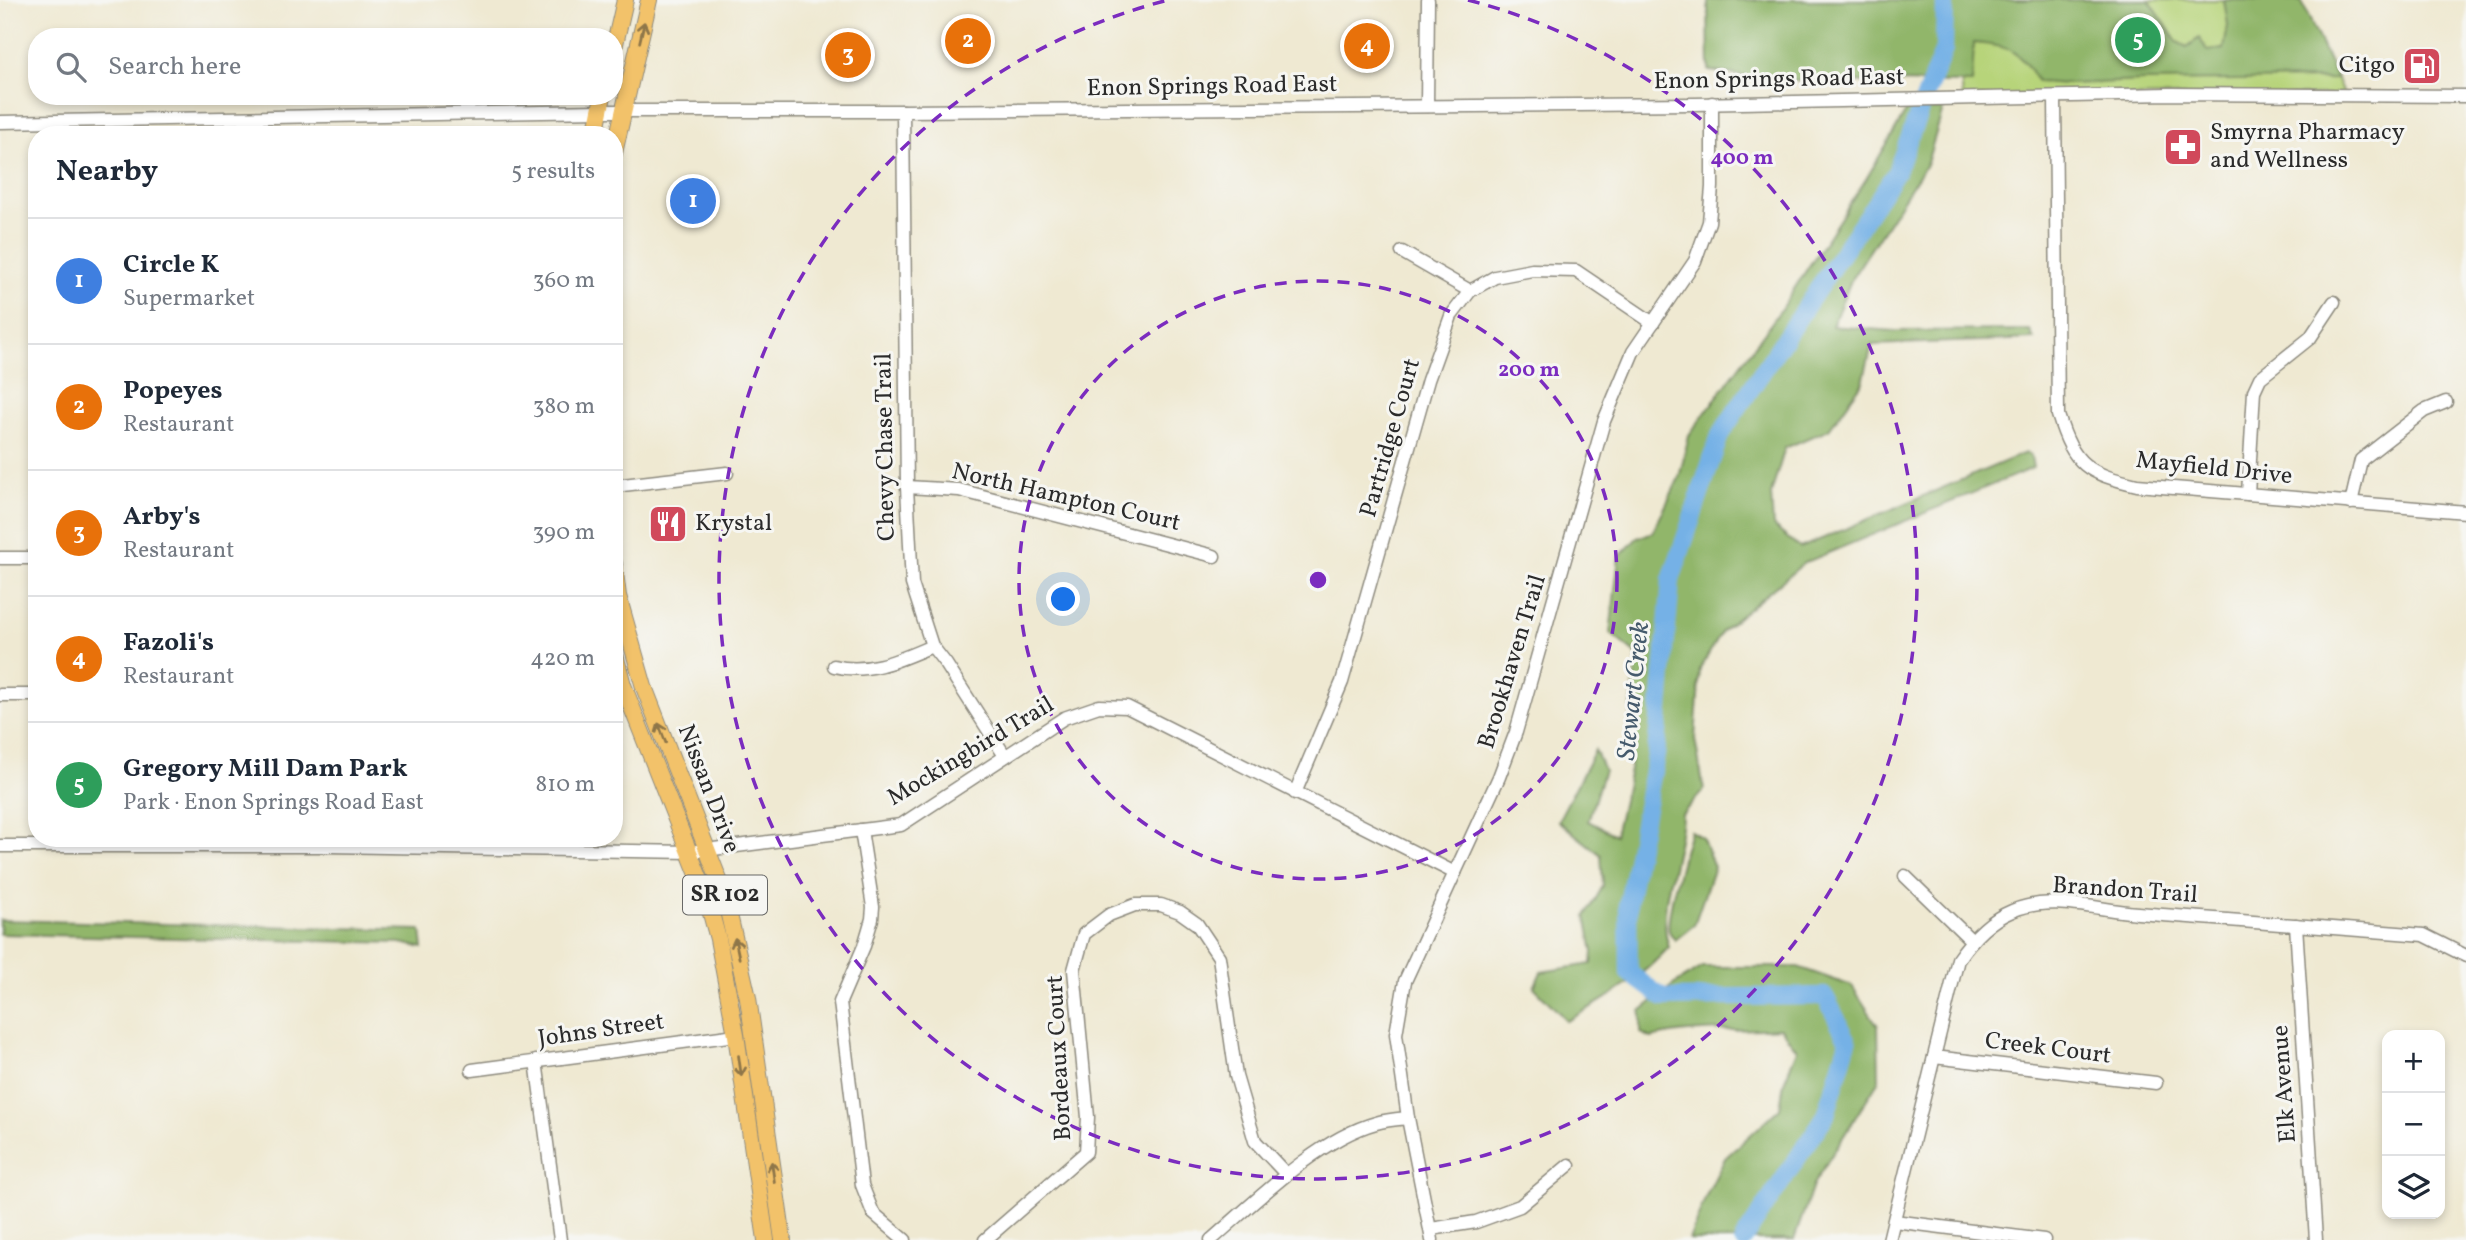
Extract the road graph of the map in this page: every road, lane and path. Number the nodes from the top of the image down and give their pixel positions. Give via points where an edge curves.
1 (625, 0) edge
2 (649, 0) edge
3 (1429, 0) edge
4 (619, 28) edge
5 (2466, 96) edge
6 (2055, 97) junction
7 (1712, 103) junction
8 (569, 105) edge
9 (602, 105) edge
10 (605, 105) edge
11 (1427, 106) junction
12 (624, 111) junction
13 (903, 111) junction
14 (0, 122) edge
15 (597, 126) edge
16 (620, 126) edge
17 (1402, 252) dead end
18 (1469, 291) junction
19 (2334, 302) dead end
20 (1653, 323) junction
21 (2446, 402) dead end
22 (727, 473) dead end
23 (623, 485) edge
24 (907, 487) junction
25 (2248, 494) junction
26 (2351, 503) junction
27 (2466, 512) edge
28 (1214, 556) dead end
29 (0, 558) edge
30 (28, 558) edge
31 (623, 614) edge
32 (932, 646) junction
33 (834, 666) dead end
34 (623, 685) edge
35 (0, 695) edge
36 (28, 695) edge
37 (1005, 756) junction
38 (1295, 793) junction
39 (861, 830) junction
40 (28, 845) edge
41 (0, 846) edge
42 (574, 847) edge
43 (707, 850) junction
44 (690, 852) junction
45 (1455, 873) junction
46 (1905, 876) dead end
47 (2296, 925) junction
48 (1972, 941) junction
49 (2466, 956) edge
50 (736, 1035) junction
51 (1934, 1057) junction
52 (536, 1061) junction
53 (472, 1070) dead end
54 (2156, 1083) dead end
55 (1408, 1118) junction
56 (1569, 1165) dead end
57 (1286, 1174) junction
58 (1894, 1221) junction
59 (1431, 1235) edge
60 (994, 1237) edge
61 (559, 1240) edge
62 (765, 1240) edge
63 (783, 1240) edge
64 (905, 1240) edge
65 (1211, 1240) edge
66 (1889, 1240) edge
67 (2044, 1240) edge
68 (2316, 1240) edge

1 - 4 main road
12 -> 2 main road
3 - 11 street
5 - 6 street, Enon Springs Road East
6 - 7 street, Enon Springs Road East
6 - 25 street, Mayfield Drive via 2058,415 2072,453 2105,477 2137,485
7 - 11 street, Enon Springs Road East
7 - 20 street, Brookhaven Trail via 1709,222 1695,261
8 - 14 street, Enon Springs Road East
9 - 15 main road
10 - 12 street, Enon Springs Road East
11 - 13 street, Enon Springs Road East
12 - 13 street, Enon Springs Road East
12 - 16 main road
13 - 24 street, Chevy Chase Trail
17 - 18 street
18 - 20 street via 1495,277 1532,270 1576,271
18 - 38 street, Partridge Court via 1451,316 1428,380 1342,682
19 - 25 street via 2310,338 2260,378 2254,391
20 - 45 street, Brookhaven Trail via 1633,352 1604,421 1516,732
21 - 26 street via 2424,411 2361,460
22 - 23 street
24 - 28 street, North Hampton Court via 959,490
24 - 32 street, Chevy Chase Trail via 912,584
25 - 26 street, Mayfield Drive
26 - 27 street, Mayfield Drive
29 - 30 street
43 -> 31 main road, Nissan Drive / SR 102 via 644,687
32 - 33 street via 881,666
32 - 37 street, Chevy Chase Trail
34 - 44 main road, Nissan Drive / SR 102
35 - 36 street
37 - 38 street, Mockingbird Trail via 1064,718 1099,706 1127,707
37 - 39 street, Mockingbird Trail via 901,825
38 - 45 street, Mockingbird Trail
39 - 43 street, Mockingbird Trail
39 - 64 street via 872,919 840,1002 862,1185 873,1213
40 - 41 street, Mockingbird Trail
42 - 44 street, Mockingbird Trail
43 - 44 street, Mockingbird Trail
63 -> 43 main road, Nissan Drive / SR 102 via 748,998 724,893
44 - 50 main road, Nissan Drive / SR 102 via 718,939
45 - 55 street, Brookhaven Trail via 1405,981 1395,1034
46 - 48 street
47 - 48 street, Brandon Trail via 2134,913 2056,902 2014,910 1990,923
47 - 49 street, Brandon Trail via 2424,935
47 - 68 street, Elk Avenue
48 - 51 street, Brandon Trail via 1958,959
50 - 52 street, Johns Street
50 -> 62 main road, Nissan Drive / SR 102
51 - 54 street, Creek Court
51 - 58 street, Brandon Trail
52 - 53 street, Johns Street
52 - 61 street
55 - 57 street via 1354,1132
55 - 59 street, Brookhaven Trail
56 - 59 street via 1520,1206
57 - 60 street, Bordeaux Court via 1255,1141 1236,1076 1219,957 1198,924 1180,912 1161,905 1135,905 1109,915 1084,934 1074,970 1088,1117 1086,1152
57 - 65 street
58 - 66 street, Brandon Trail
58 - 67 street

